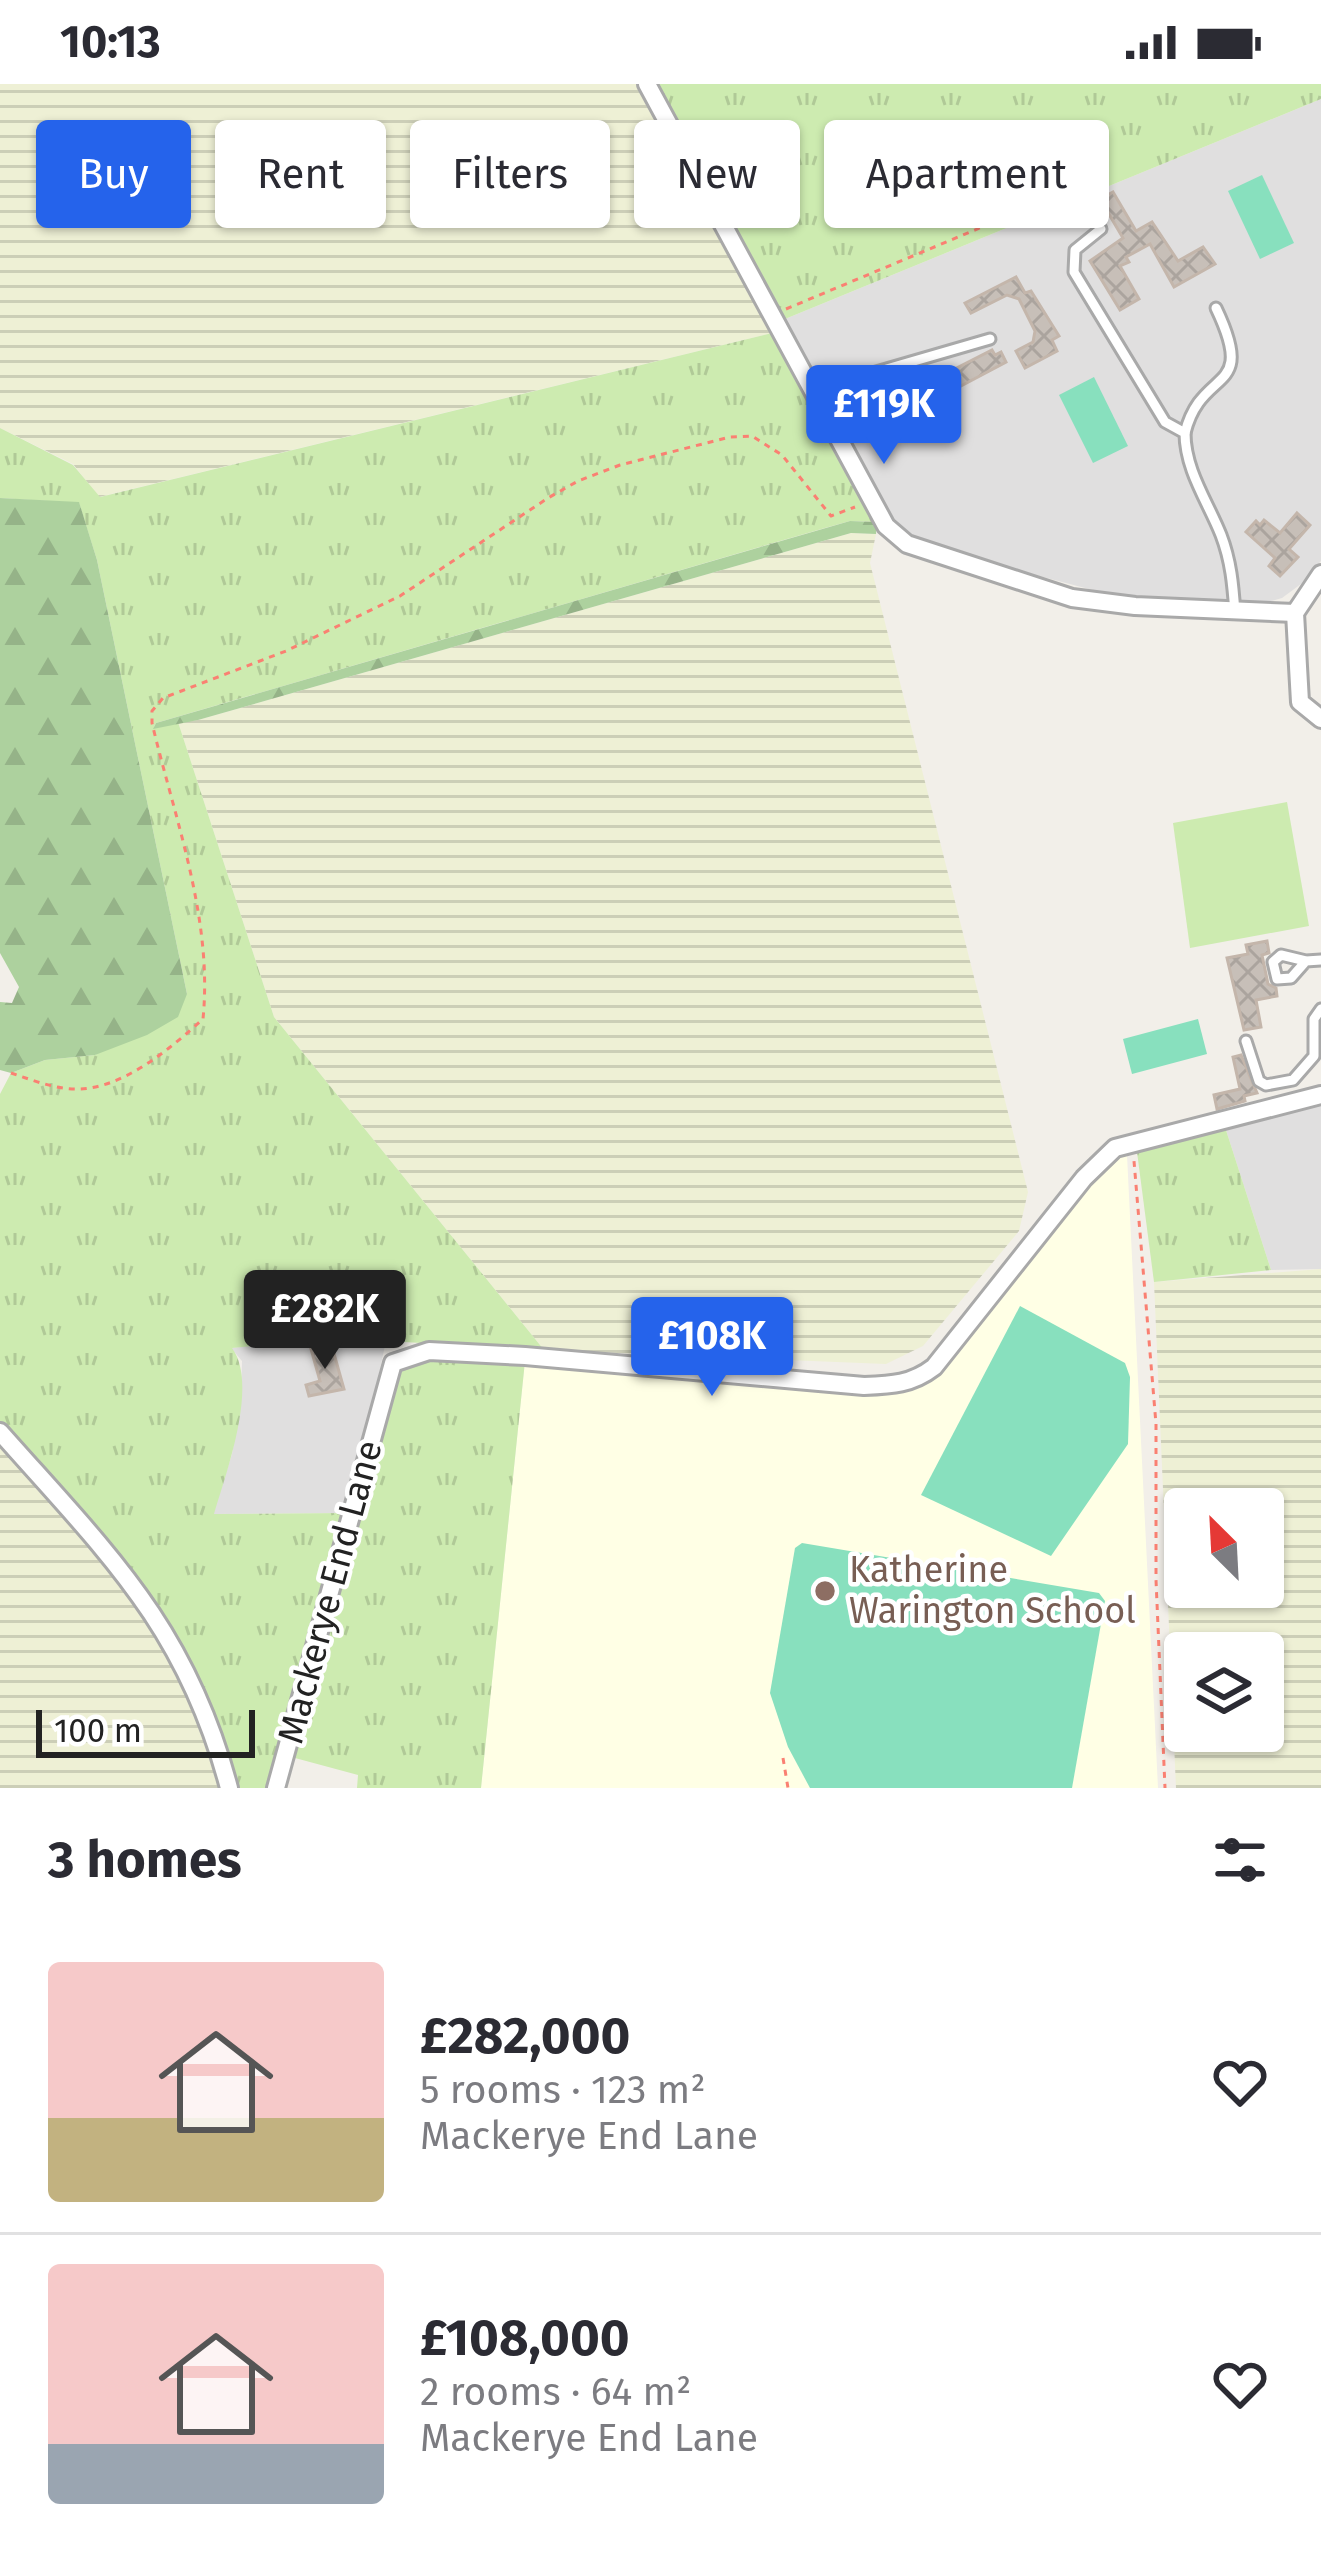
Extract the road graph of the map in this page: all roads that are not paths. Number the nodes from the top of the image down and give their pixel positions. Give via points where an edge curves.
1 (647, 84) edge
2 (1101, 229) dead end
3 (1216, 308) dead end
4 (989, 339) dead end
5 (814, 390) junction
6 (1185, 433) junction
7 (1321, 574) edge
8 (1234, 613) junction
9 (1295, 613) junction
10 (1321, 719) edge
11 (1321, 960) edge
12 (1306, 961) dead end
13 (1321, 1010) edge
14 (1246, 1041) dead end
15 (1321, 1095) edge
16 (0, 1432) edge
17 (229, 1788) edge
18 (276, 1788) edge

1 - 5 street
2 - 6 lane via 1075,250 1074,272 1166,422
3 - 6 lane via 1234,357 1196,404
4 - 5 lane
5 - 8 street via 886,526 907,544 1072,598
6 - 8 lane via 1232,573
7 - 9 street
8 - 9 street
9 - 10 street via 1300,701
11 - 12 lane
13 - 14 lane via 1314,1056 1293,1080 1259,1081
15 - 18 street, Mackerye End Lane via 1115,1148 934,1367 901,1384 429,1351 394,1364
16 - 17 street via 153,1610 201,1699

